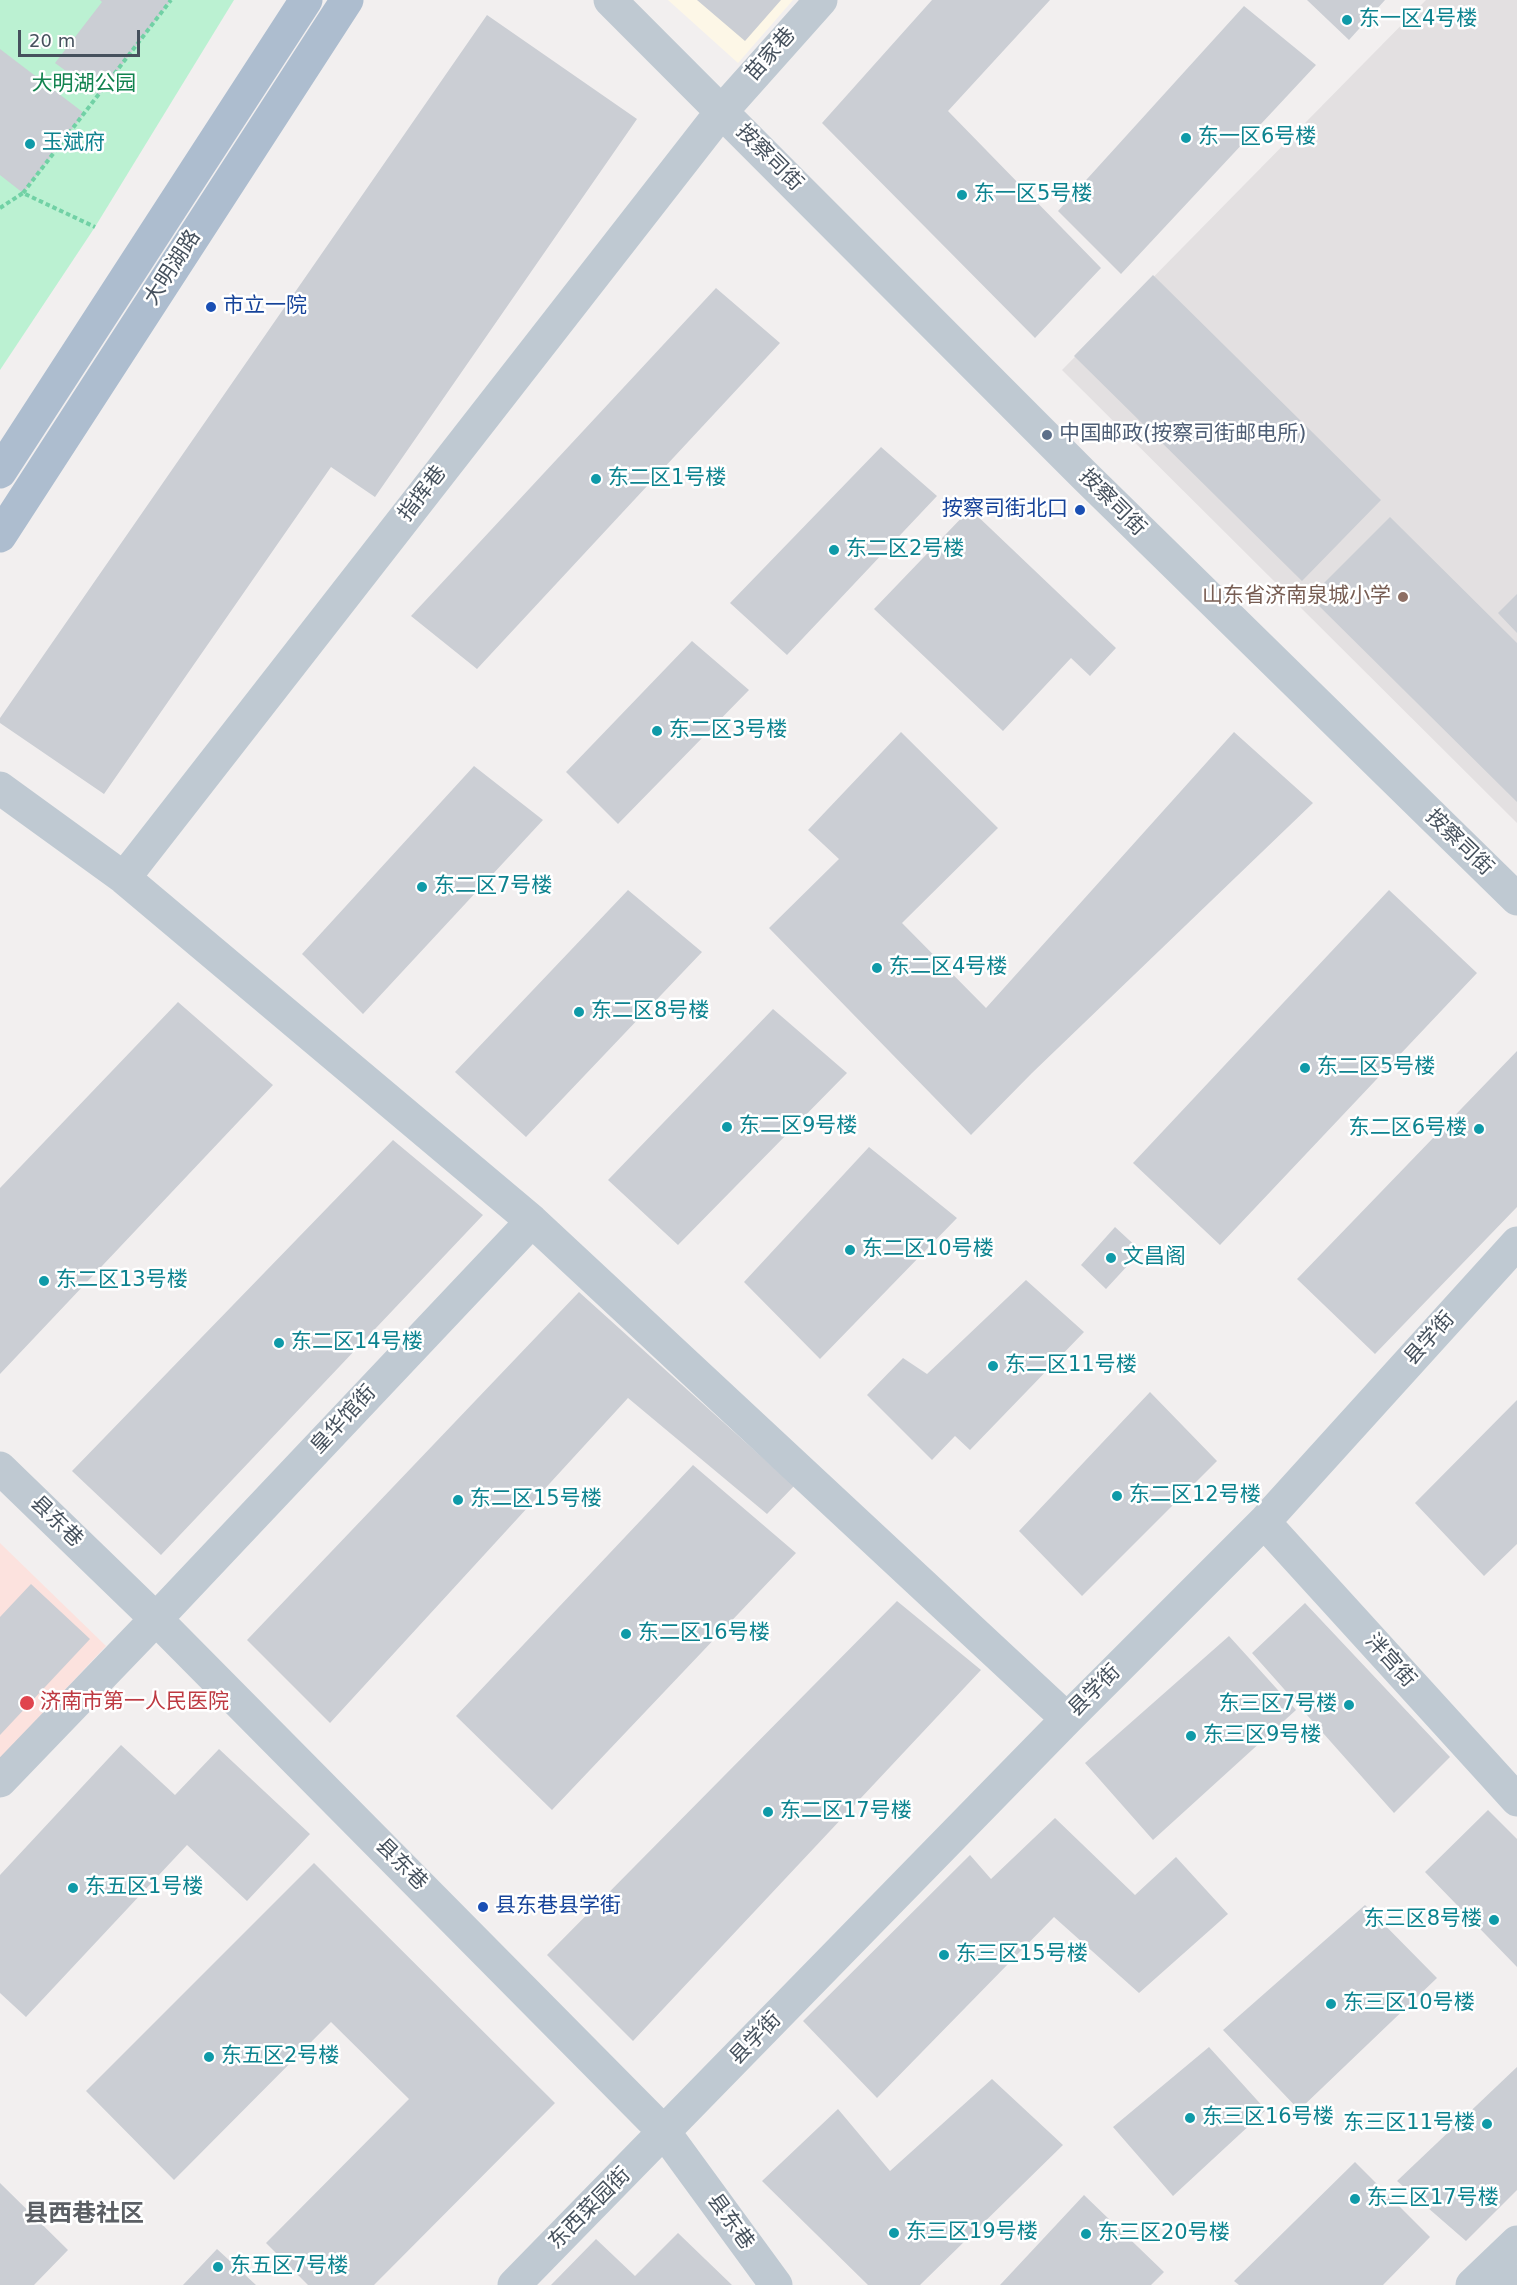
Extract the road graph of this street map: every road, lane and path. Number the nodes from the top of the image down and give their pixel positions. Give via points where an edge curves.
1 (171, 0) edge
2 (306, 0) edge
3 (347, 0) edge
4 (610, 0) edge
5 (821, 0) edge
6 (722, 111) junction
7 (23, 193) junction
8 (0, 208) edge
9 (94, 227) dead end
10 (0, 472) edge
11 (0, 536) edge
12 (0, 788) edge
13 (124, 878) junction
14 (1517, 899) edge
15 (532, 1221) junction
16 (1517, 1243) edge
17 (0, 1468) edge
18 (1264, 1522) junction
19 (156, 1620) junction
20 (1067, 1719) junction
21 (0, 1781) edge
22 (1517, 1800) edge
23 (665, 2133) junction
24 (1510, 2262) edge
25 (514, 2285) edge
26 (776, 2285) edge
27 (1472, 2285) edge

1 - 7 path
2 - 10 main road, 大明湖路
3 - 11 main road, 大明湖路
4 - 6 street, 按察司街
5 - 6 street, 苗家巷
6 - 13 street, 指挥巷
6 - 14 street, 按察司街 via 1084,475
7 - 8 path
7 - 9 path
12 - 13 street
13 - 15 street
15 - 19 street, 皇华馆街
15 - 20 street
16 - 18 street, 县学街
17 - 19 street, 县东巷
18 - 20 street, 县学街
18 - 22 street, 泮宫街
19 - 21 street, 皇华馆街
19 - 23 street, 县东巷
20 - 23 street, 县学街
23 - 25 street, 东西菜园街
23 - 26 street, 县东巷
24 - 27 street

